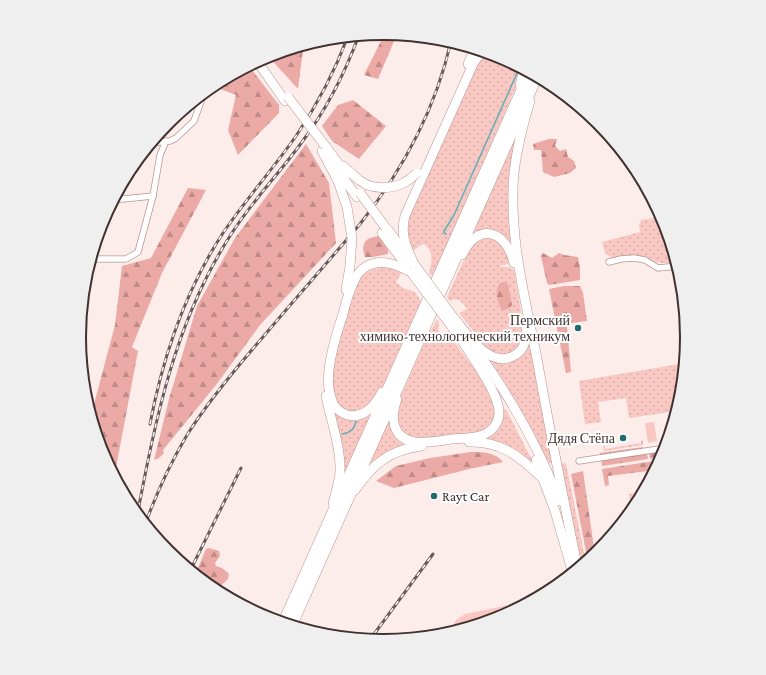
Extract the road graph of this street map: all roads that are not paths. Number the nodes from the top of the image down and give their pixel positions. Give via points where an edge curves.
1 (473, 54) edge
2 (478, 56) edge
3 (265, 65) edge
4 (261, 66) edge
5 (522, 75) edge
6 (527, 78) edge
7 (535, 82) edge
8 (538, 84) edge
9 (287, 99) junction
10 (202, 101) edge
11 (166, 142) junction
12 (158, 143) edge
13 (324, 149) junction
14 (490, 161) junction
15 (153, 196) junction
16 (120, 199) edge
17 (97, 259) edge
18 (609, 262) dead end
19 (672, 267) edge
20 (412, 268) junction
21 (432, 311) junction
22 (452, 321) junction
23 (424, 331) junction
24 (408, 345) junction
25 (466, 345) junction
26 (659, 449) edge
27 (579, 461) dead end
28 (544, 480) junction
29 (347, 503) junction
30 (326, 529) junction
31 (574, 565) edge
32 (575, 565) edge
33 (575, 565) edge
34 (286, 618) edge
35 (293, 621) edge

1 - 13 main road, bridge via 426,159 417,173 405,183 384,188 367,184
2 - 20 main road via 405,216 404,240
3 - 9 main road
4 - 9 main road
5 - 14 main road
6 - 14 highway
7 - 21 highway
8 - 32 main road via 525,119 517,154 514,225
9 - 13 main road
10 - 11 street via 194,121 176,138
11 - 12 street
11 - 15 street via 160,155
13 - 20 main road, bridge
13 - 30 main road, bridge via 347,207 352,238 350,266 326,368 326,396 338,447 340,469
14 - 24 highway
15 - 16 street
15 - 17 street via 138,252 126,259
18 - 19 street via 634,258 645,260 658,268
20 - 22 main road, bridge
20 - 24 main road via 377,262 363,269 355,279 329,368 329,392 337,408 355,416 372,408
21 - 22 main road via 469,243 482,235 498,236 507,244 514,263 526,324 523,347 510,358 492,358
21 - 23 highway
22 - 25 main road
22 - 33 main road via 495,376 532,438 562,509
23 - 25 main road via 416,359 393,414 395,429 408,440 429,442 476,437 487,433 496,425 499,413 496,398
23 - 29 highway
24 - 30 highway
25 - 28 main road via 514,418
26 - 27 street
28 - 29 main road via 513,453 496,445 470,442 423,446 402,450 380,462 367,473
28 - 31 main road
29 - 35 highway
30 - 34 highway

